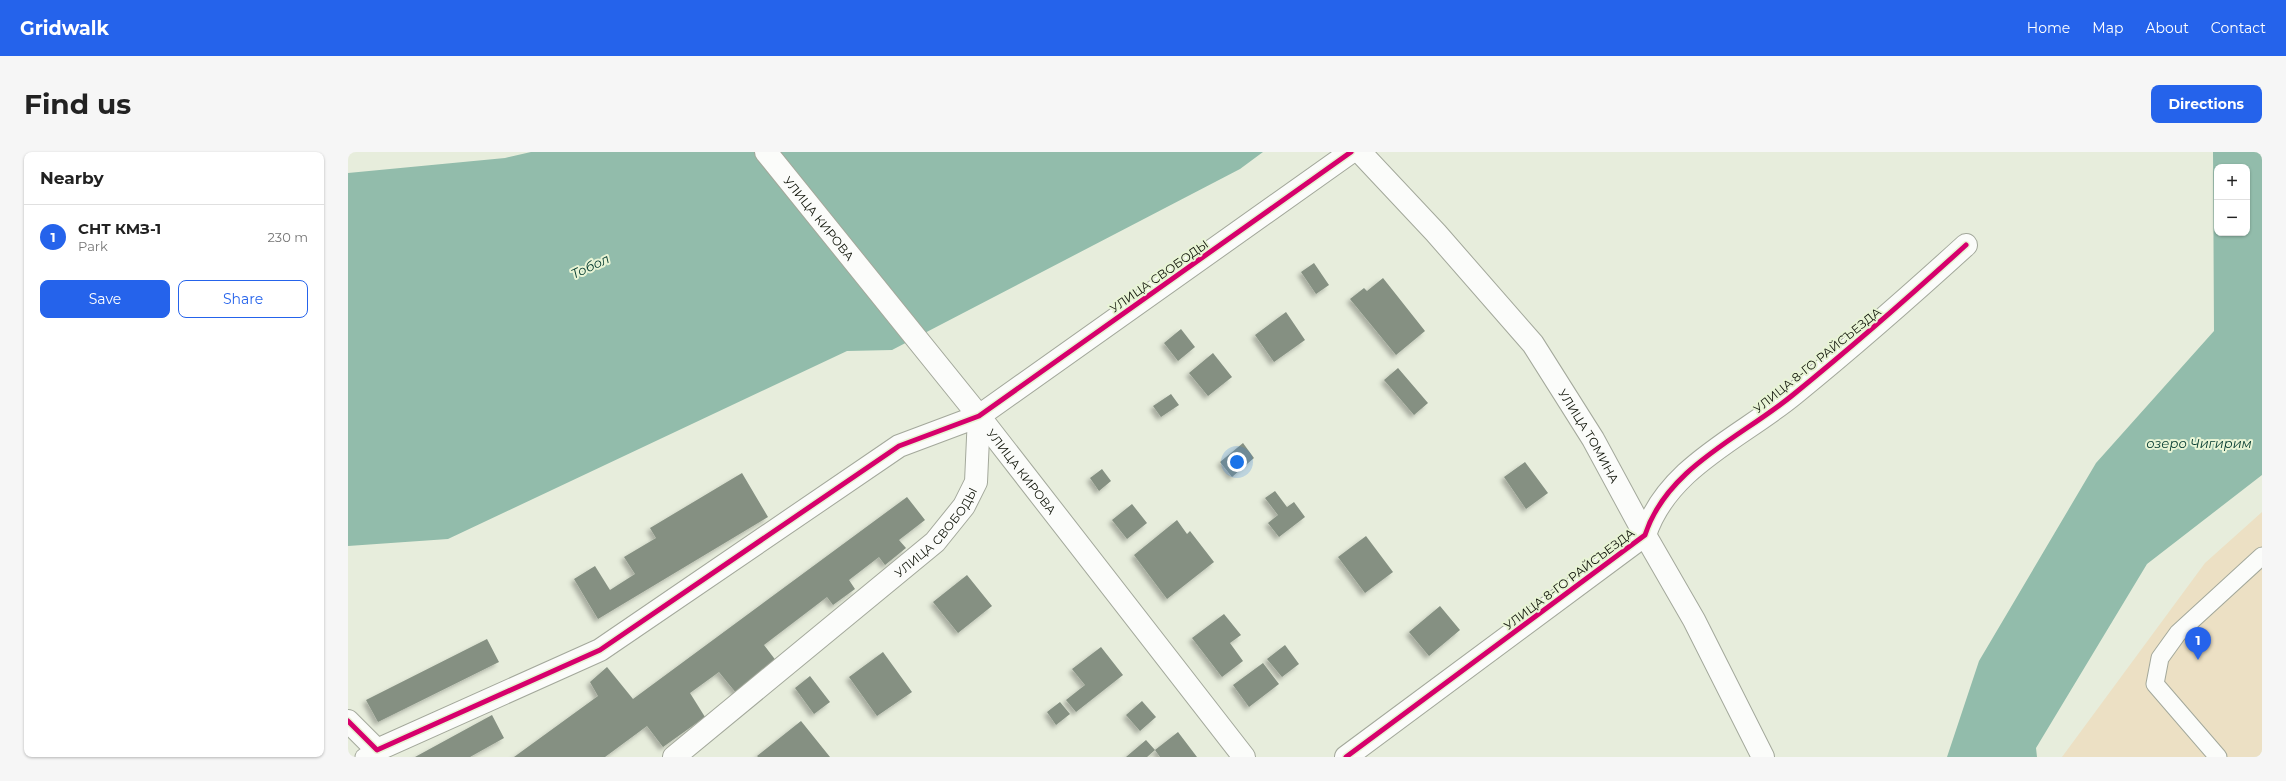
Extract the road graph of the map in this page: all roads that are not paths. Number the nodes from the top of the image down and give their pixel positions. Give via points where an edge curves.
1 (766, 152) edge
2 (1351, 152) edge
3 (1360, 152) edge
4 (1966, 245) dead end
5 (979, 416) junction
6 (1645, 535) junction
7 (2262, 556) edge
8 (348, 721) edge
9 (370, 754) edge
10 (674, 757) edge
11 (1244, 757) edge
12 (1346, 757) edge
13 (1763, 757) edge
14 (2218, 757) edge

1 - 5 street, УЛИЦА КИРОВА
2 - 5 street, УЛИЦА СВОБОДЫ
3 - 6 street, УЛИЦА ТОМИНА via 1436,233 1532,344 1593,439
4 - 6 street, УЛИЦА 8-ГО РАЙСЪЕЗДА via 1881,323 1792,396 1691,468 1650,519
5 - 9 street via 899,446 600,650
5 - 10 street, УЛИЦА СВОБОДЫ via 976,482 964,506 935,542
5 - 11 street, УЛИЦА КИРОВА
6 - 12 street, УЛИЦА 8-ГО РАЙСЪЕЗДА
6 - 13 street, УЛИЦА ТОМИНА via 1694,620
7 - 14 lane via 2178,633 2160,658 2155,684
8 - 9 street

